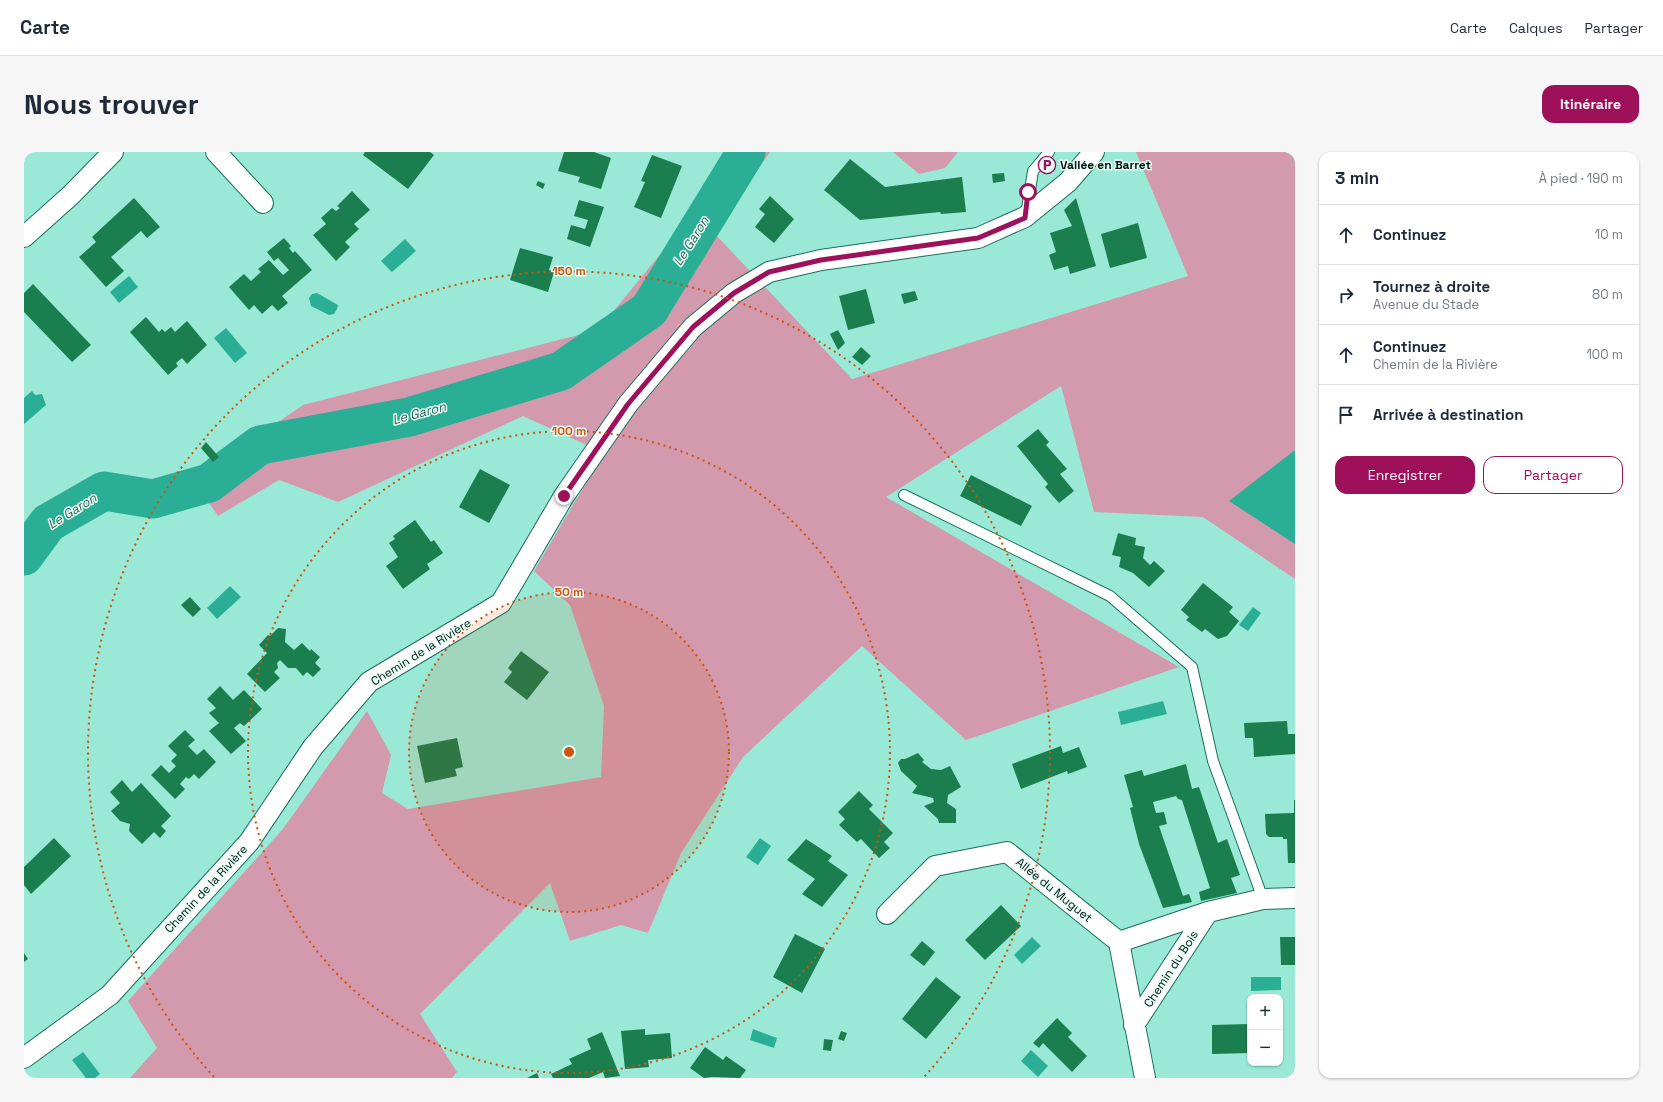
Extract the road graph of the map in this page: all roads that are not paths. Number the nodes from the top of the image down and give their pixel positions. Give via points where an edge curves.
1 (114, 152) edge
2 (216, 152) edge
3 (1049, 152) edge
4 (1094, 152) edge
5 (263, 203) dead end
6 (1025, 218) junction
7 (24, 237) edge
8 (904, 495) dead end
9 (1295, 898) edge
10 (1263, 899) junction
11 (1208, 912) junction
12 (887, 914) dead end
13 (1119, 942) junction
14 (1134, 1025) junction
15 (24, 1058) edge
16 (1144, 1078) edge

1 - 7 street
2 - 5 street
3 - 6 lane via 1033,171
4 - 6 street, Chemin de la Rivière via 1068,182
6 - 15 street, Chemin de la Rivière via 978,238 821,260 769,272 734,293 693,327 628,404 564,496 501,603 370,682 313,746 249,842 110,995
8 - 10 lane via 1110,596 1192,667 1213,761
9 - 10 street, Chemin du Bois
10 - 11 street, Chemin du Bois
11 - 13 street, Chemin du Bois
11 - 14 street, Chemin du Bois
12 - 13 street, Allée du Muguet via 935,866 1008,852
13 - 14 street, Chemin du Bois
14 - 16 street, Chemin du Bois

